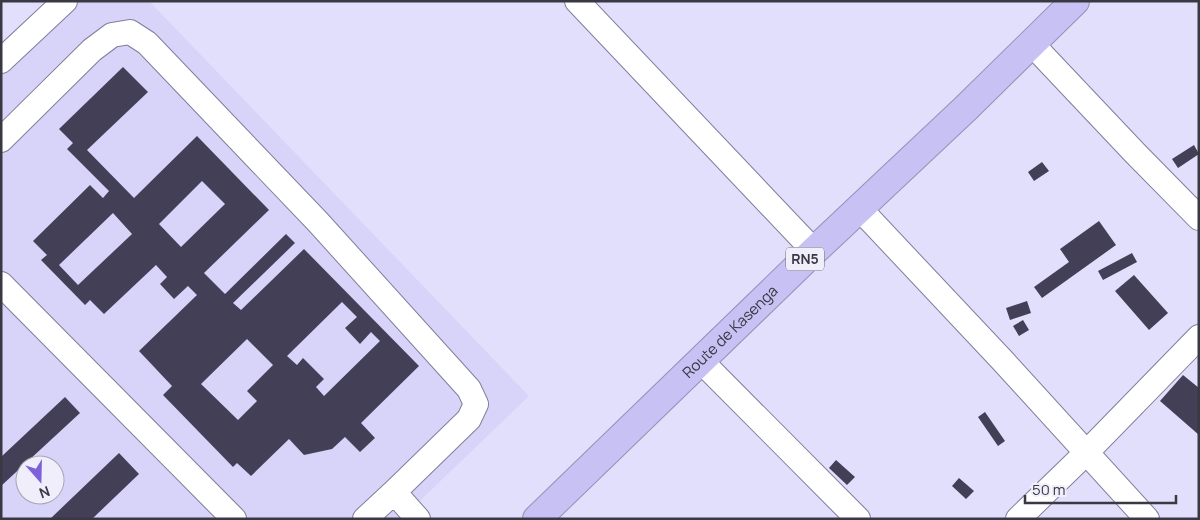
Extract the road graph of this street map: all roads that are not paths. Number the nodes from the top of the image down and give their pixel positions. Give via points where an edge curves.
1 (65, 1) edge
2 (577, 1) edge
3 (1075, 1) edge
4 (1031, 43) junction
5 (1, 61) edge
6 (1, 140) edge
7 (860, 209) junction
8 (1199, 218) edge
9 (814, 251) junction
10 (1, 284) edge
11 (1199, 337) edge
12 (700, 360) junction
13 (1086, 453) junction
14 (394, 492) junction
15 (538, 518) edge
16 (234, 519) edge
17 (365, 519) edge
18 (418, 519) edge
19 (858, 519) edge
20 (1018, 519) edge
21 (1146, 519) edge

1 - 5 street
2 - 9 street
3 - 4 highway, Route de Kasenga / RN5
4 - 7 highway, Route de Kasenga / RN5
4 - 8 street
6 - 14 street via 92,50 112,35 130,32 147,43 318,222 470,389 476,404 470,419
7 - 9 highway, Route de Kasenga / RN5
7 - 13 street
9 - 12 highway, Route de Kasenga / RN5
10 - 16 street
11 - 13 street
12 - 15 highway, Route de Kasenga / RN5
12 - 19 street
13 - 20 street
13 - 21 street
14 - 17 street
14 - 18 street

